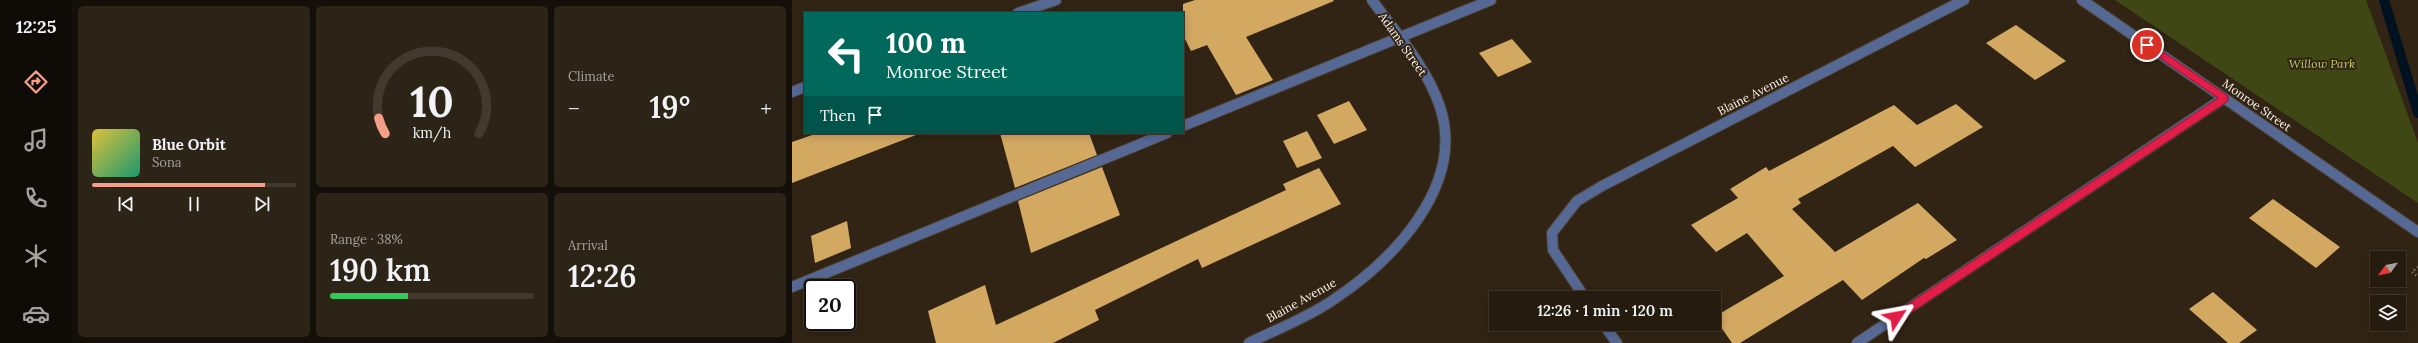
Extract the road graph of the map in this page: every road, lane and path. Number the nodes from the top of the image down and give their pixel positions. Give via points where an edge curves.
1 (1056, 0) edge
2 (1372, 0) edge
3 (1491, 0) edge
4 (1964, 0) edge
5 (2082, 0) edge
6 (1021, 12) edge
7 (1400, 38) junction
8 (804, 87) edge
9 (792, 92) edge
10 (2224, 98) junction
11 (1184, 126) edge
12 (1165, 134) edge
13 (1438, 183) joint
14 (2418, 232) edge
15 (2418, 267) edge
16 (2418, 277) edge
17 (792, 287) edge
18 (1580, 291) edge
19 (1608, 331) edge
20 (1249, 343) edge
21 (1617, 343) edge
22 (1857, 343) edge

1 - 6 street
2 - 7 street, Adams Street
3 - 7 street
4 - 18 street, Blaine Avenue via 1577,201 1552,233 1553,250
5 - 10 street, Monroe Street
7 - 11 street
7 - 13 street, Adams Street via 1425,75 1444,122 1444,154
8 - 9 street
10 - 14 street, Monroe Street
10 - 22 street
12 - 17 street
13 - 20 street, Blaine Avenue via 1418,217 1394,249 1371,273 1331,301
15 - 16 path via 2412,272
19 - 21 street

